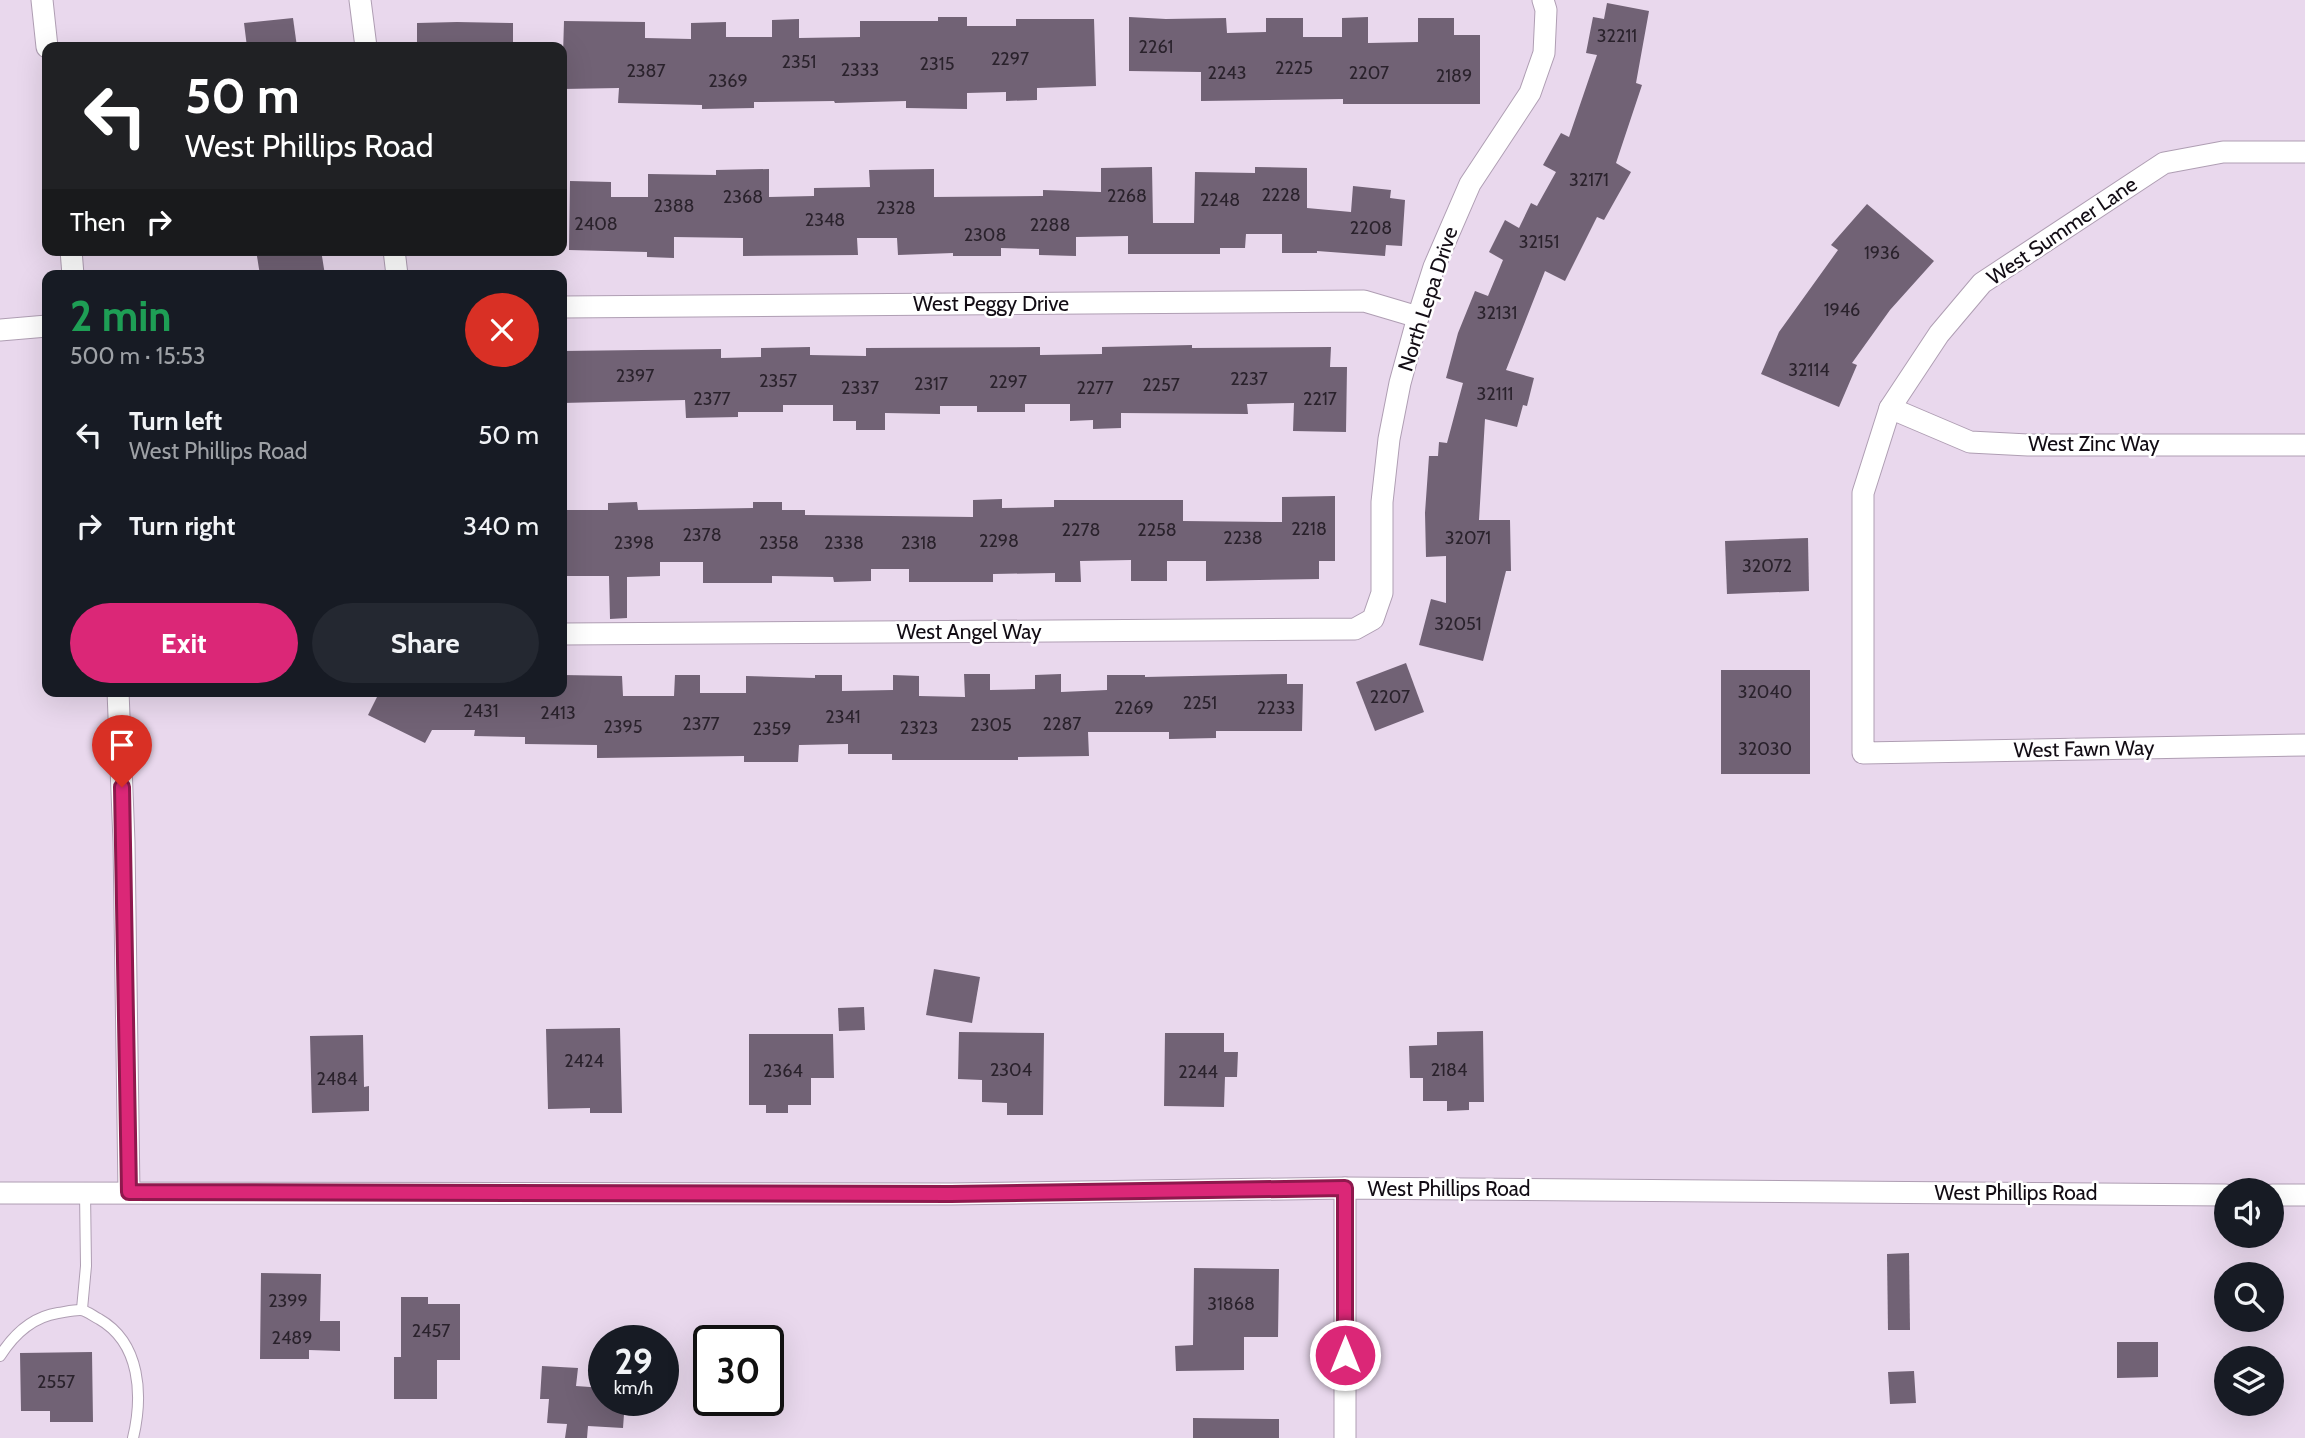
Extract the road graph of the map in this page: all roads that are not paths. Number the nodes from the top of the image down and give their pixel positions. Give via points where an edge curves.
1 (42, 0) edge
2 (360, 0) edge
3 (1543, 0) edge
4 (46, 42) edge
5 (365, 42) edge
6 (2305, 152) edge
7 (567, 307) edge
8 (1418, 317) junction
9 (42, 326) edge
10 (0, 330) edge
11 (1890, 408) junction
12 (2305, 444) edge
13 (1373, 619) joint
14 (567, 634) edge
15 (118, 697) edge
16 (2305, 745) edge
17 (1863, 753) joint
18 (1345, 1188) junction
19 (85, 1192) junction
20 (129, 1192) junction
21 (0, 1193) edge
22 (2214, 1195) edge
23 (2284, 1195) edge
24 (2305, 1195) edge
25 (82, 1310) junction
26 (0, 1356) edge
27 (133, 1438) edge
28 (1345, 1438) edge

1 - 4 street
2 - 5 street
3 - 8 street, North Lepa Drive via 1544,53 1530,93 1470,184
6 - 11 street, West Summer Lane via 2223,152 2164,163 1982,283 1939,334
7 - 8 street, West Peggy Drive via 1364,301
8 - 13 street, North Lepa Drive via 1390,439 1382,502 1382,593
9 - 10 street
11 - 12 street, West Zinc Way via 1970,442
11 - 17 street, West Summer Lane via 1863,493
13 - 14 street, West Angel Way via 1355,629
15 - 20 street
16 - 17 street, West Fawn Way
18 - 20 street, West Phillips Road via 951,1194
18 - 22 street, West Phillips Road
18 - 28 street
19 - 20 street, West Phillips Road
19 - 21 street, West Phillips Road
19 - 25 lane
23 - 24 street
25 - 26 lane via 29,1323
25 - 27 lane via 111,1326 128,1348 138,1375 139,1413

